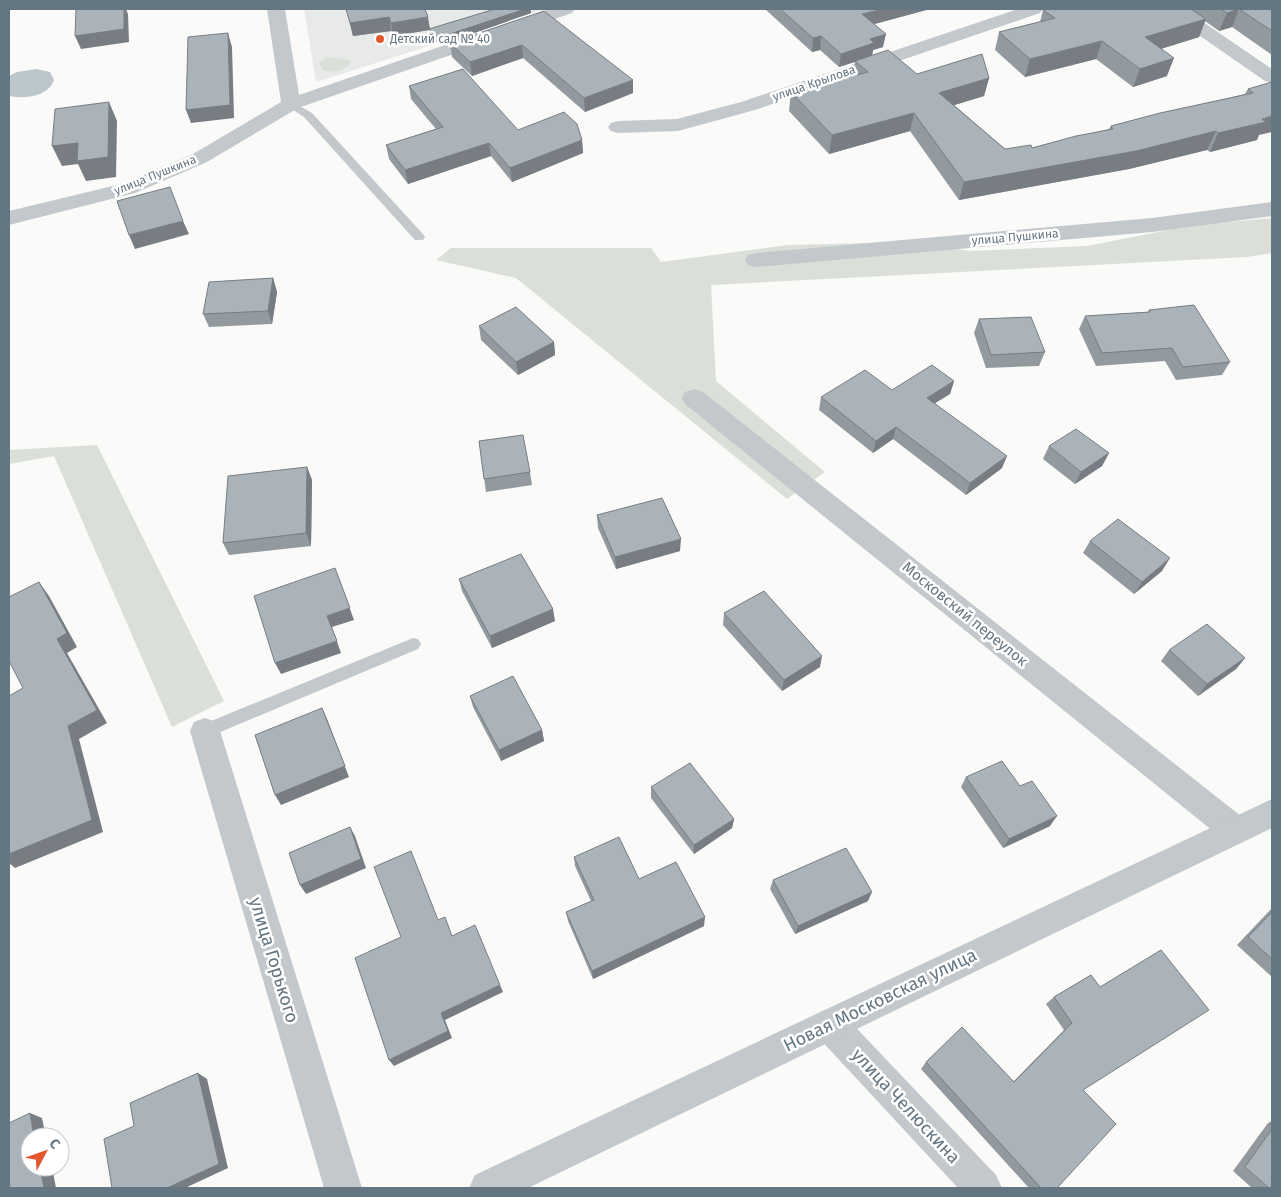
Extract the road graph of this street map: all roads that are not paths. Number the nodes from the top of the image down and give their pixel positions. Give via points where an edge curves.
1 (276, 9) edge
2 (566, 9) edge
3 (1034, 9) edge
4 (1173, 9) edge
5 (1272, 77) edge
6 (291, 104) junction
7 (618, 127) dead end
8 (1272, 209) edge
9 (9, 218) edge
10 (419, 237) dead end
11 (756, 260) dead end
12 (694, 398) dead end
13 (413, 644) dead end
14 (205, 731) joint
15 (1272, 813) edge
16 (1235, 830) junction
17 (830, 1025) junction
18 (343, 1188) edge
19 (488, 1188) edge
20 (983, 1188) edge

1 - 6 street
2 - 6 street, улица Пушкина
3 - 7 street, улица Крылова via 748,106 678,125
4 - 5 street
6 - 9 street, улица Пушкина via 200,158 128,188
6 - 10 lane via 308,115
8 - 11 street, улица Пушкина via 1152,225
12 - 16 street, Московский переулок
13 - 14 lane
14 - 18 street, улица Горького
15 - 16 street, Новая Московская улица
16 - 17 street, Новая Московская улица
17 - 19 street, Новая Московская улица
17 - 20 street, улица Челюскина

